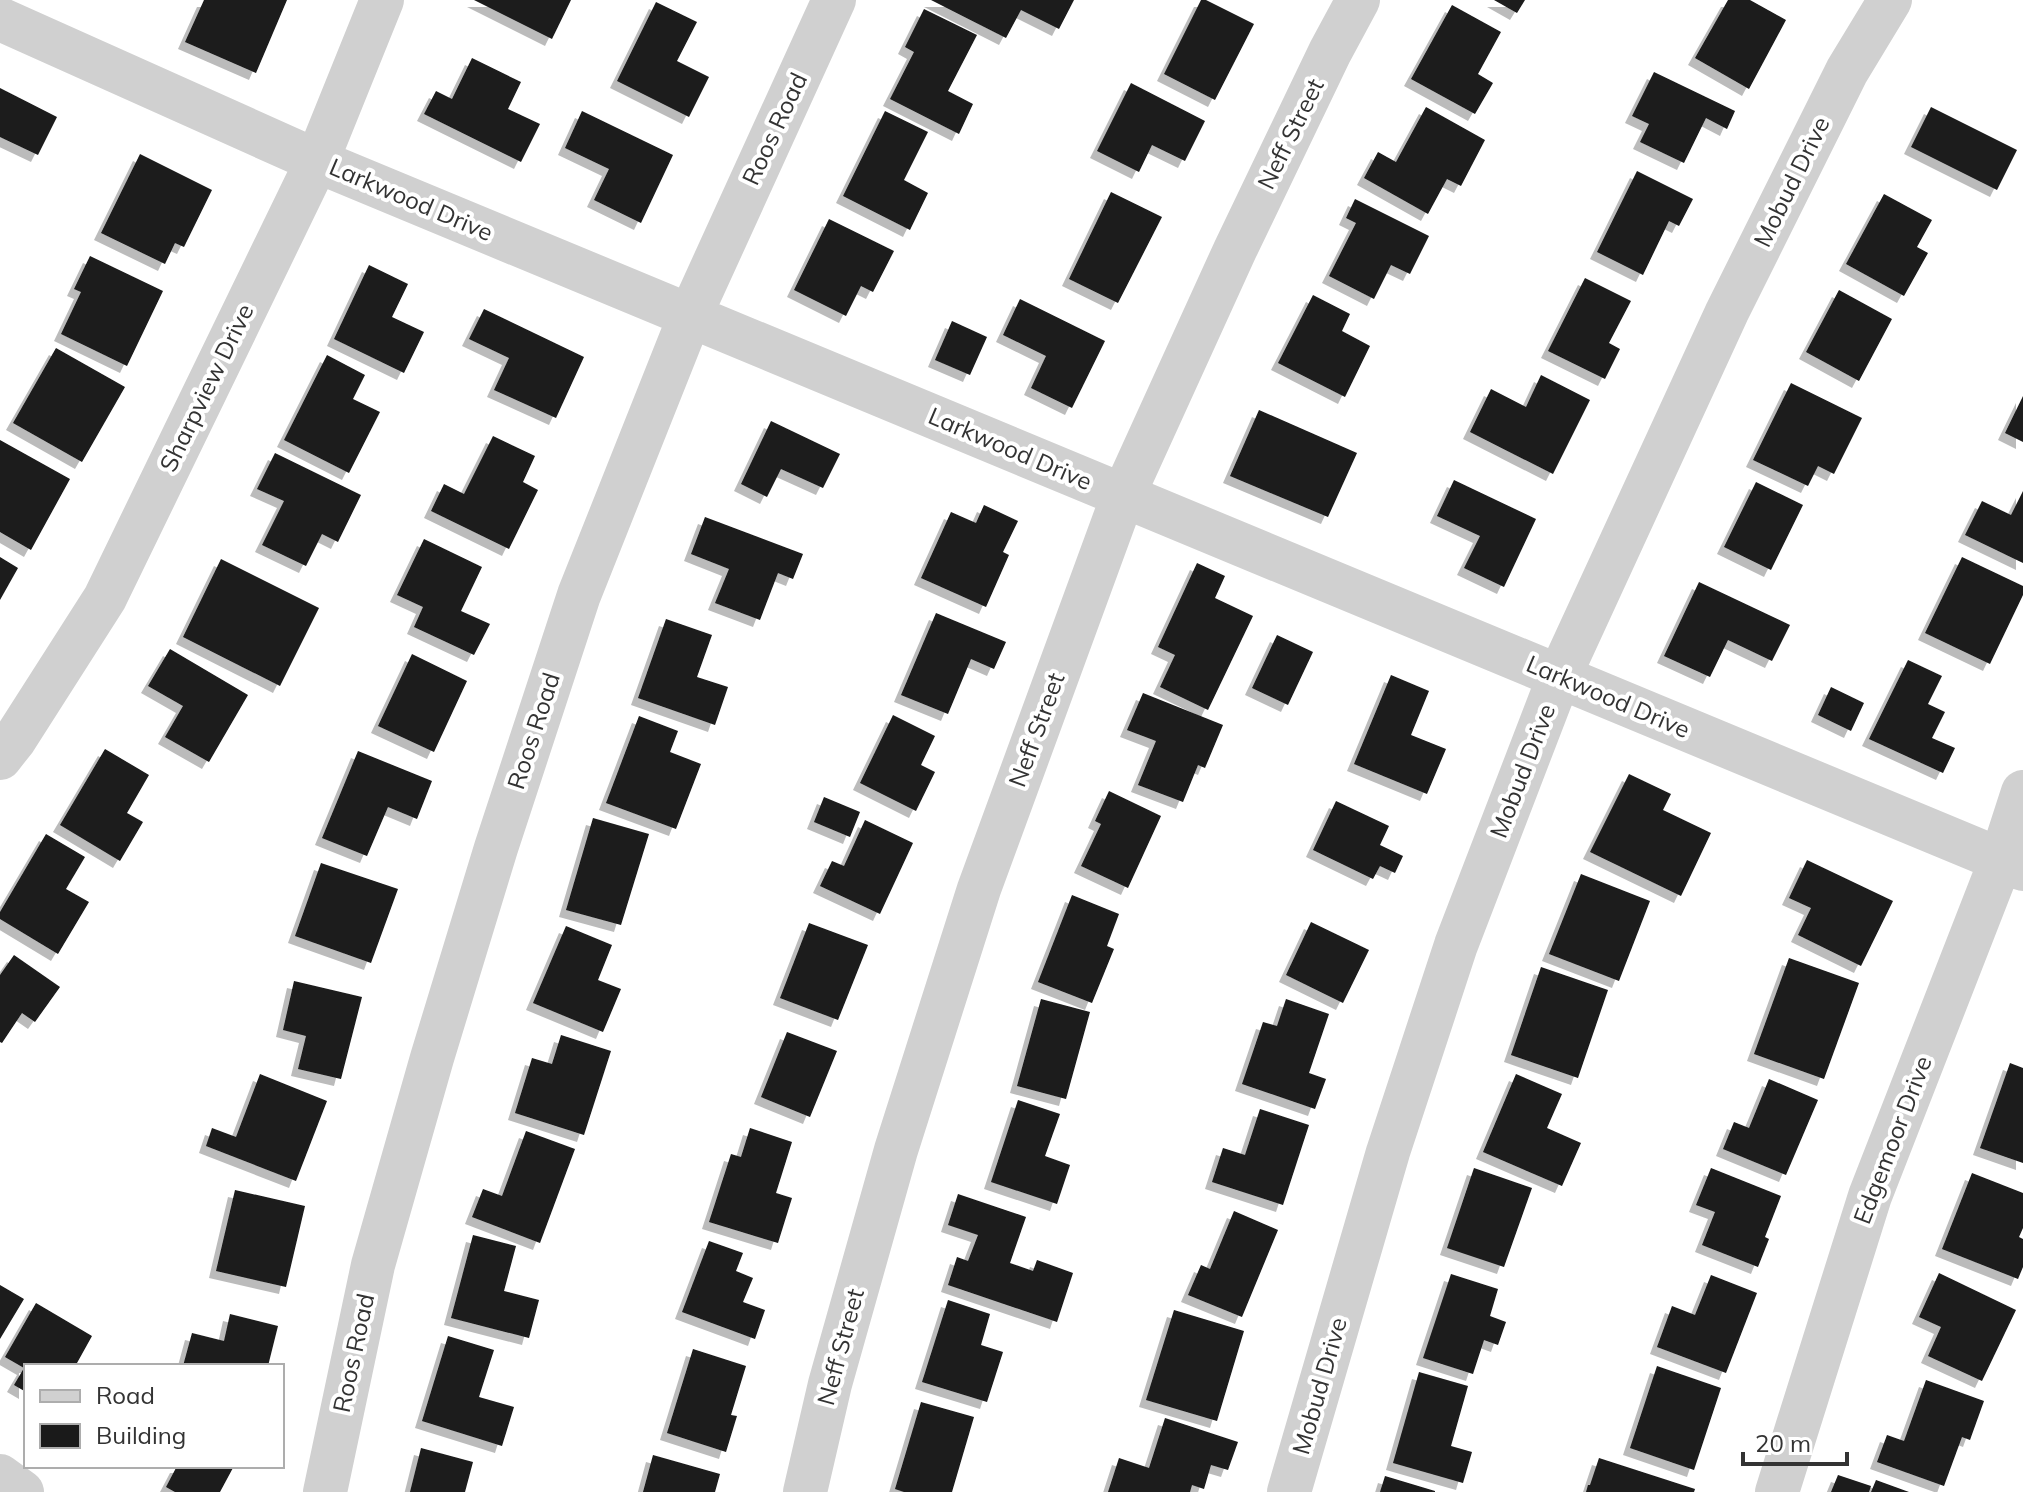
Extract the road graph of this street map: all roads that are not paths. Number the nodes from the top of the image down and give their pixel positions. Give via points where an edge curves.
1 (382, 0) edge
2 (834, 0) edge
3 (1358, 0) edge
4 (1890, 0) edge
5 (0, 19) edge
6 (317, 161) junction
7 (690, 316) junction
8 (1123, 496) junction
9 (1559, 677) junction
10 (0, 758) edge
11 (2023, 792) edge
12 (2012, 865) edge
13 (0, 1476) edge
14 (22, 1492) edge
15 (325, 1492) edge
16 (805, 1492) edge
17 (1289, 1492) edge
18 (1777, 1492) edge

1 - 6 street, Sharpview Drive
2 - 7 street, Roos Road
3 - 8 street, Neff Street via 1235,250
4 - 9 street, Mobud Drive via 1847,71 1727,312
5 - 6 street, Larkwood Drive
6 - 7 street, Larkwood Drive
6 - 10 street, Sharpview Drive via 105,598
7 - 8 street, Larkwood Drive
7 - 15 street, Roos Road via 579,595 496,848 373,1265
8 - 9 street, Larkwood Drive
8 - 16 street, Neff Street via 960,947 896,1150
9 - 12 street, Larkwood Drive
9 - 17 street, Mobud Drive via 1456,945 1388,1152
11 - 12 street, Edgemoor Drive
12 - 18 street, Edgemoor Drive via 1870,1196
13 - 14 street

